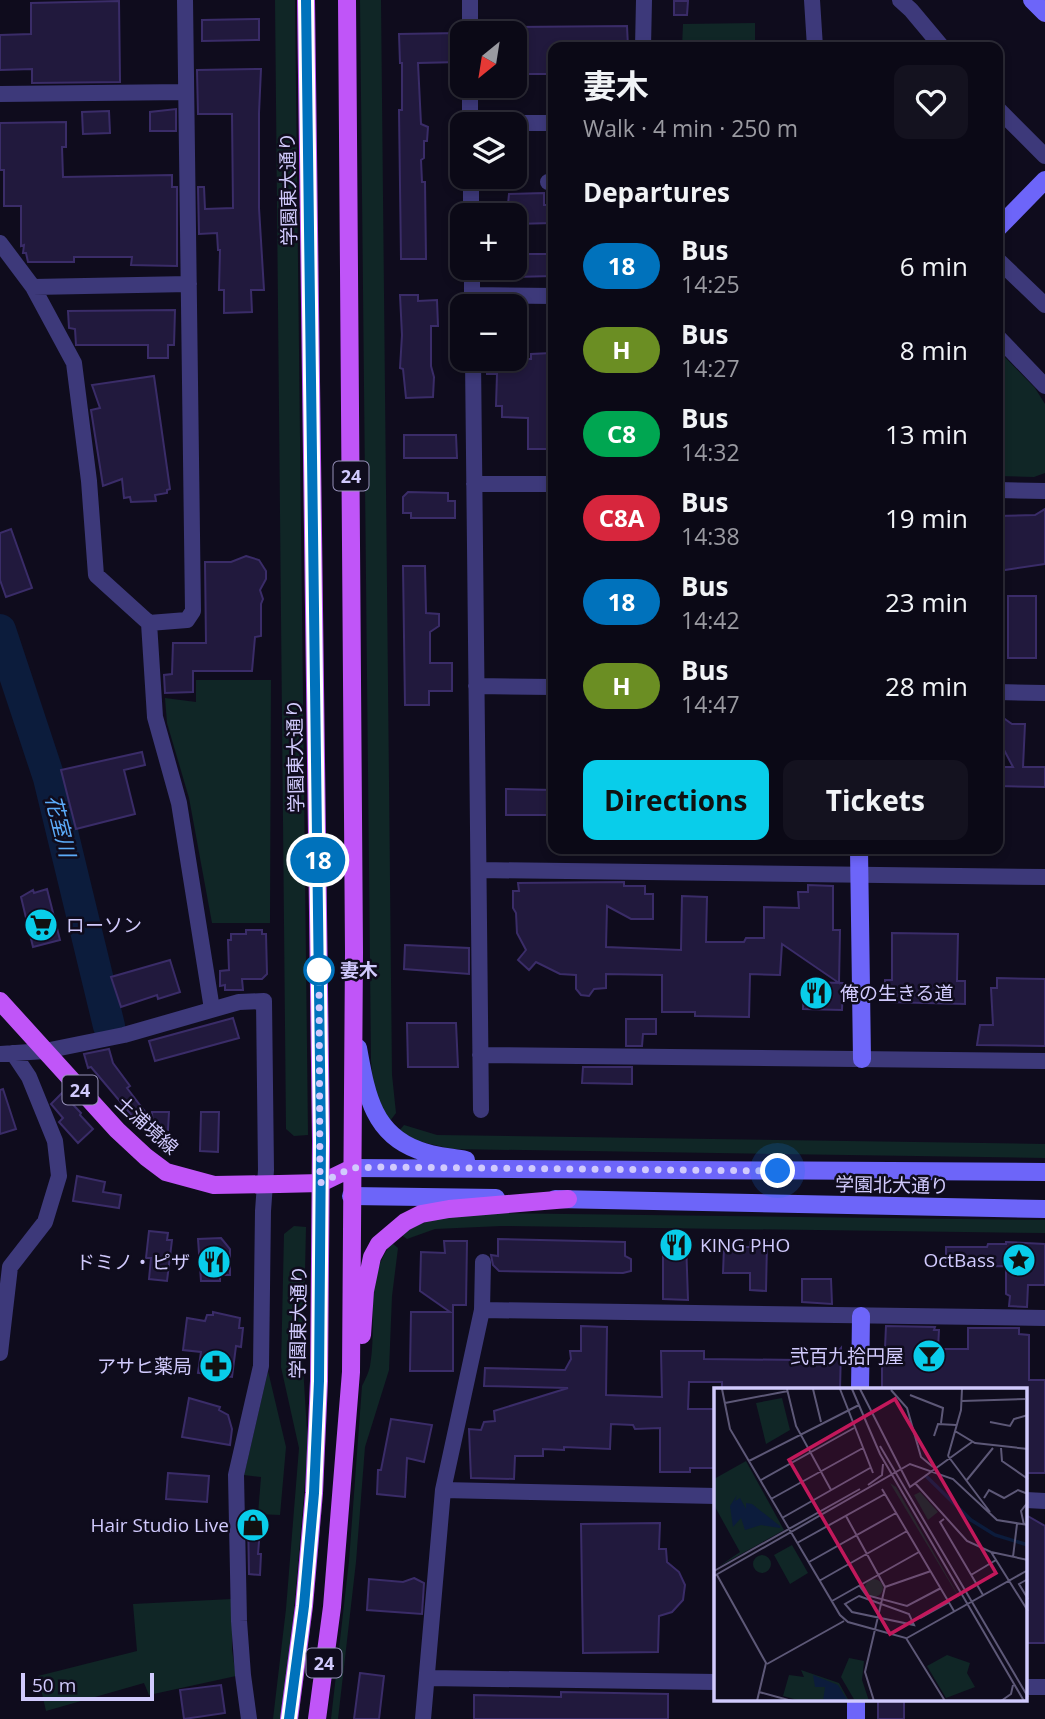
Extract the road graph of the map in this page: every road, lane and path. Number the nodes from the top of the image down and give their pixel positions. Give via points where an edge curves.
1 (186, 0) edge
2 (306, 0) edge
3 (347, 0) edge
4 (470, 0) edge
5 (644, 0) edge
6 (812, 0) edge
7 (900, 0) edge
8 (1032, 0) edge
9 (1045, 13) edge
10 (470, 21) edge
11 (643, 42) edge
12 (815, 42) edge
13 (938, 42) edge
14 (186, 92) junction
15 (0, 94) edge
16 (1003, 114) edge
17 (527, 123) edge
18 (548, 123) edge
19 (1045, 156) edge
20 (1045, 180) edge
21 (1003, 223) edge
22 (0, 243) edge
23 (1003, 265) edge
24 (189, 284) junction
25 (33, 287) junction
26 (548, 296) edge
27 (527, 298) edge
28 (1045, 305) edge
29 (1003, 342) edge
30 (473, 371) edge
31 (1045, 386) edge
32 (474, 484) junction
33 (548, 484) edge
34 (1003, 490) edge
35 (1045, 491) edge
36 (149, 623) junction
37 (476, 686) junction
38 (548, 687) edge
39 (1003, 692) edge
40 (1045, 692) edge
41 (859, 854) edge
42 (479, 870) junction
43 (860, 875) junction
44 (1045, 877) edge
45 (0, 1001) edge
46 (212, 1009) junction
47 (353, 1027) junction
48 (45, 1051) junction
49 (6, 1053) edge
50 (480, 1055) junction
51 (862, 1059) junction
52 (1045, 1061) edge
53 (481, 1110) dead end
54 (352, 1168) junction
55 (510, 1170) junction
56 (1045, 1172) edge
57 (320, 1183) junction
58 (265, 1184) junction
59 (351, 1196) junction
60 (568, 1199) junction
61 (1045, 1209) edge
62 (483, 1262) dead end
63 (482, 1310) junction
64 (861, 1316) junction
65 (1045, 1318) edge
66 (0, 1353) edge
67 (351, 1372) junction
68 (860, 1388) edge
69 (443, 1490) junction
70 (714, 1496) edge
71 (428, 1678) junction
72 (714, 1682) edge
73 (249, 1719) edge
74 (289, 1719) edge
75 (317, 1719) edge
76 (423, 1719) edge

1 - 14 street
2 - 57 main road, 学園東大通り / 24
3 - 47 main road, 24
4 - 10 street
5 - 11 street
6 - 12 street
7 - 13 street
8 - 9 main road
14 - 15 street
14 - 24 street
16 - 19 street
17 - 18 street
20 - 21 main road
22 - 25 street
23 - 28 street
24 - 25 street
24 - 36 street via 193,611 187,620
25 - 36 street via 74,363 96,575
26 - 27 street
29 - 31 street
30 - 32 street
32 - 33 street
32 - 37 street
34 - 35 street
36 - 46 street via 155,718 179,803
37 - 38 street
37 - 42 street
39 - 40 street
41 - 43 main road
42 - 43 street
42 - 50 street
43 - 44 street
43 - 51 main road
45 - 48 main road, 土浦境線 / 24
46 - 48 street via 124,1035
46 - 58 street via 264,1001
47 - 54 main road, 24
47 - 55 main road via 368,1099 389,1133 418,1151
48 - 49 street
48 - 58 main road, 土浦境線 / 24 via 117,1130 166,1172 214,1185
49 - 66 street via 29,1077 55,1140 59,1175 45,1222 10,1268
50 - 51 street
50 - 53 street
51 - 52 street
54 - 55 main road, 学園北大通り
54 - 57 main road, 土浦境線 / 24
54 - 59 main road, 24
55 - 56 main road, 学園北大通り
57 - 58 main road, 土浦境線 / 24
57 - 59 main road, 学園北大通り
57 - 74 main road, 学園東大通り / 24 via 314,1493
58 - 73 street via 261,1366 236,1475 239,1621
59 - 60 main road, 学園北大通り
59 - 67 main road, 24
60 - 61 main road, 学園北大通り
60 - 67 main road via 421,1214 391,1232 372,1257 362,1342
62 - 63 street
63 - 64 street
63 - 69 street
64 - 65 street
64 - 68 main road
67 - 75 main road, 24 via 334,1582
69 - 70 street
69 - 71 street
71 - 72 street
71 - 76 street

